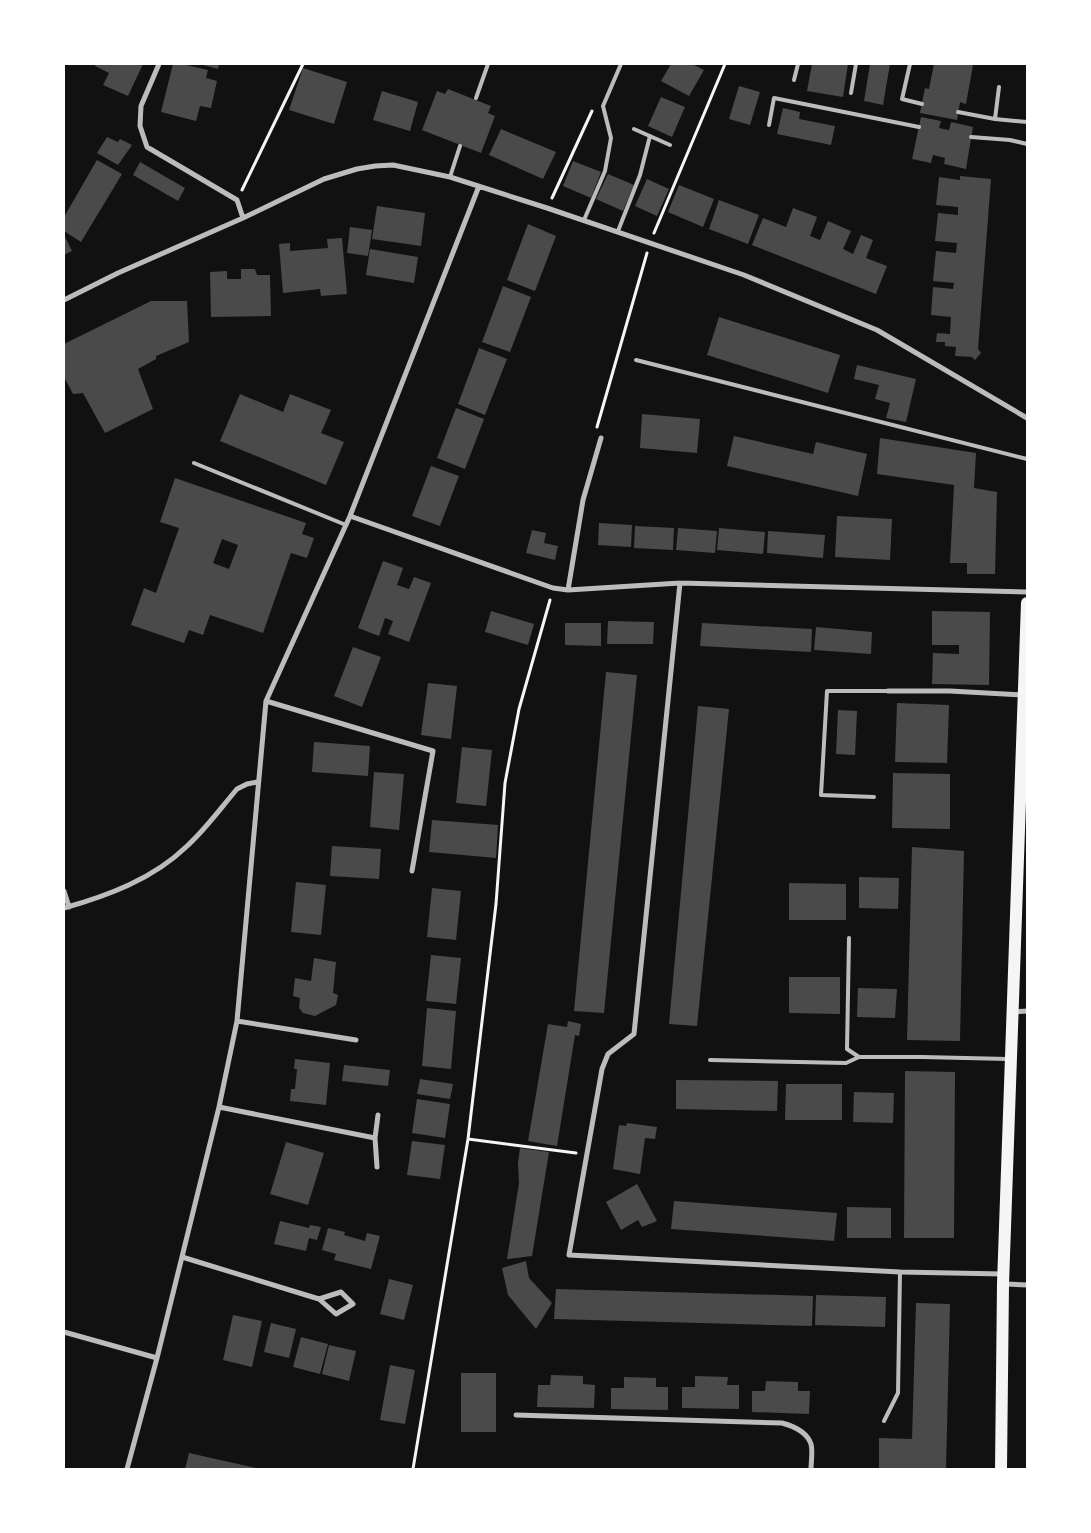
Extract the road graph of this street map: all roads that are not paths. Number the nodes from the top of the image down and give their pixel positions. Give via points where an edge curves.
1 (159, 64) edge
2 (488, 64) edge
3 (621, 64) edge
4 (798, 64) edge
5 (856, 64) edge
6 (910, 64) edge
7 (794, 80) dead end
8 (1000, 87) dead end
9 (851, 93) dead end
10 (476, 98) dead end
11 (922, 104) dead end
12 (958, 112) dead end
13 (995, 119) junction
14 (1027, 122) edge
15 (769, 125) dead end
16 (919, 127) dead end
17 (634, 129) dead end
18 (650, 136) junction
19 (971, 137) dead end
20 (1027, 144) edge
21 (670, 145) dead end
22 (460, 146) dead end
23 (450, 177) junction
24 (478, 186) junction
25 (243, 218) junction
26 (584, 220) junction
27 (618, 231) junction
28 (64, 300) edge
29 (636, 360) dead end
30 (1027, 418) edge
31 (601, 438) dead end
32 (1027, 459) edge
33 (194, 463) dead end
34 (350, 516) junction
35 (346, 525) junction
36 (680, 583) junction
37 (568, 590) junction
38 (1027, 592) edge
39 (1027, 603) edge
40 (888, 691) joint
41 (1024, 696) junction
42 (266, 701) junction
43 (1025, 733) edge
44 (258, 782) junction
45 (874, 797) dead end
46 (1023, 835) edge
47 (412, 871) dead end
48 (64, 891) edge
49 (66, 907) edge
50 (849, 938) dead end
51 (1027, 1011) edge
52 (1012, 1012) junction
53 (236, 1021) junction
54 (356, 1040) dead end
55 (859, 1057) junction
56 (1011, 1059) junction
57 (710, 1060) dead end
58 (219, 1107) junction
59 (378, 1115) dead end
60 (375, 1138) junction
61 (378, 1167) dead end
62 (182, 1258) junction
63 (900, 1272) junction
64 (1003, 1279) junction
65 (1027, 1285) edge
66 (318, 1299) junction
67 (64, 1332) edge
68 (157, 1358) junction
69 (516, 1415) dead end
70 (884, 1421) dead end
71 (127, 1469) edge
72 (811, 1469) edge
73 (1001, 1469) edge

1 - 25 street via 141,106 140,126 146,147 237,200
2 - 10 lane
3 - 26 lane via 603,106 611,138 605,171
4 - 7 lane
5 - 9 lane
6 - 11 lane via 902,100
8 - 13 lane
12 - 13 lane
13 - 14 lane
15 - 16 lane via 774,98
17 - 18 lane
18 - 21 lane
18 - 27 lane via 640,175
19 - 20 lane
22 - 23 lane
23 - 24 street
23 - 25 street via 392,166 357,169 324,179
24 - 26 street
24 - 34 street
25 - 28 street
26 - 27 street
27 - 30 street via 744,275 877,330
29 - 32 lane
31 - 37 street via 583,500
33 - 35 lane
34 - 35 street
34 - 37 street via 553,588
35 - 42 street
36 - 37 street
36 - 38 street
36 - 63 street via 634,1034 608,1054 602,1069 568,1255
39 - 41 main road
40 - 41 street
40 - 45 lane via 827,691 822,795
41 - 43 main road
42 - 44 street
42 - 47 street via 434,751
43 - 46 main road
44 - 49 street via 236,789 187,847 157,871 116,890
44 - 53 street
46 - 52 main road
48 - 49 street
50 - 55 lane via 847,1049
51 - 52 street
52 - 56 main road
53 - 54 street
53 - 58 street
55 - 56 lane
55 - 57 lane via 846,1063
56 - 64 main road
58 - 60 street
58 - 62 street
59 - 60 street
60 - 61 street
62 - 66 street
62 - 68 street
63 - 64 street
63 - 70 lane via 898,1393
64 - 65 street
64 - 73 main road
66 - 66 street via 341,1292 353,1304 336,1314
67 - 68 street
68 - 71 street
69 - 72 street via 782,1423 794,1427 811,1444

